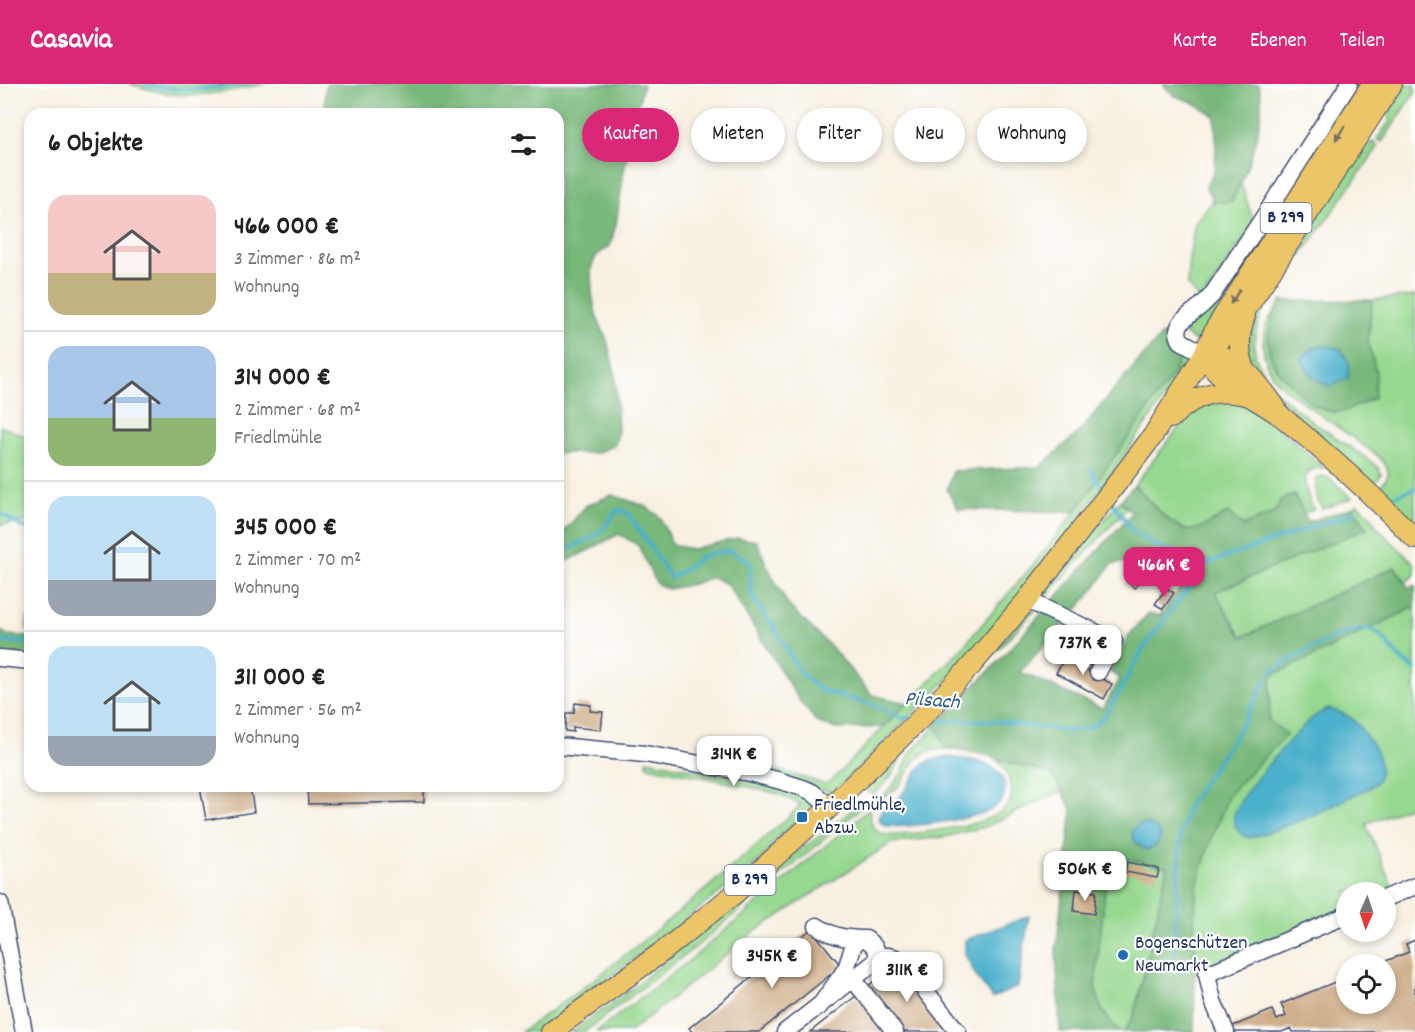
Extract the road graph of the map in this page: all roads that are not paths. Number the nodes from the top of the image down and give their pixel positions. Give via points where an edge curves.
1 (1349, 84) edge
2 (1372, 84) edge
3 (1392, 84) edge
4 (1247, 308) junction
5 (1204, 354) junction
6 (1246, 372) junction
7 (1245, 394) junction
8 (1284, 418) junction
9 (1152, 437) junction
10 (1415, 539) edge
11 (1027, 600) junction
12 (0, 658) edge
13 (24, 660) edge
14 (1098, 672) dead end
15 (564, 747) edge
16 (830, 807) junction
17 (1415, 886) edge
18 (1396, 894) edge
19 (0, 903) edge
20 (1336, 920) edge
21 (817, 926) dead end
22 (860, 939) junction
23 (878, 956) junction
24 (853, 980) junction
25 (819, 1007) junction
26 (24, 1032) edge
27 (552, 1032) edge
28 (785, 1032) edge
29 (895, 1032) edge
30 (958, 1032) edge
31 (1226, 1032) edge

1 - 5 street via 1212,295 1181,322 1180,341
2 -> 5 main road, B 299 via 1215,329
3 - 4 main road, B 299
4 - 5 main road, B 299 via 1218,345
4 - 6 main road via 1239,343
5 - 6 main road via 1224,357
5 - 7 main road via 1213,368
5 - 9 main road, B 299
6 - 8 main road
7 - 8 main road
7 - 9 main road via 1201,396 1182,407
8 - 10 main road
9 - 11 main road, B 299
11 - 14 street via 1114,641
11 - 16 main road, B 299 via 971,666
12 - 13 street
15 - 16 street via 645,754 749,773 803,788
16 - 27 main road, B 299 via 703,920
17 - 18 street
19 - 26 street
20 - 31 street via 1207,974
21 - 22 street via 836,936
22 - 23 street via 874,945
22 - 25 street
23 - 24 street
23 - 30 street via 888,955 904,964
24 - 25 street
24 - 29 street
25 - 28 street

